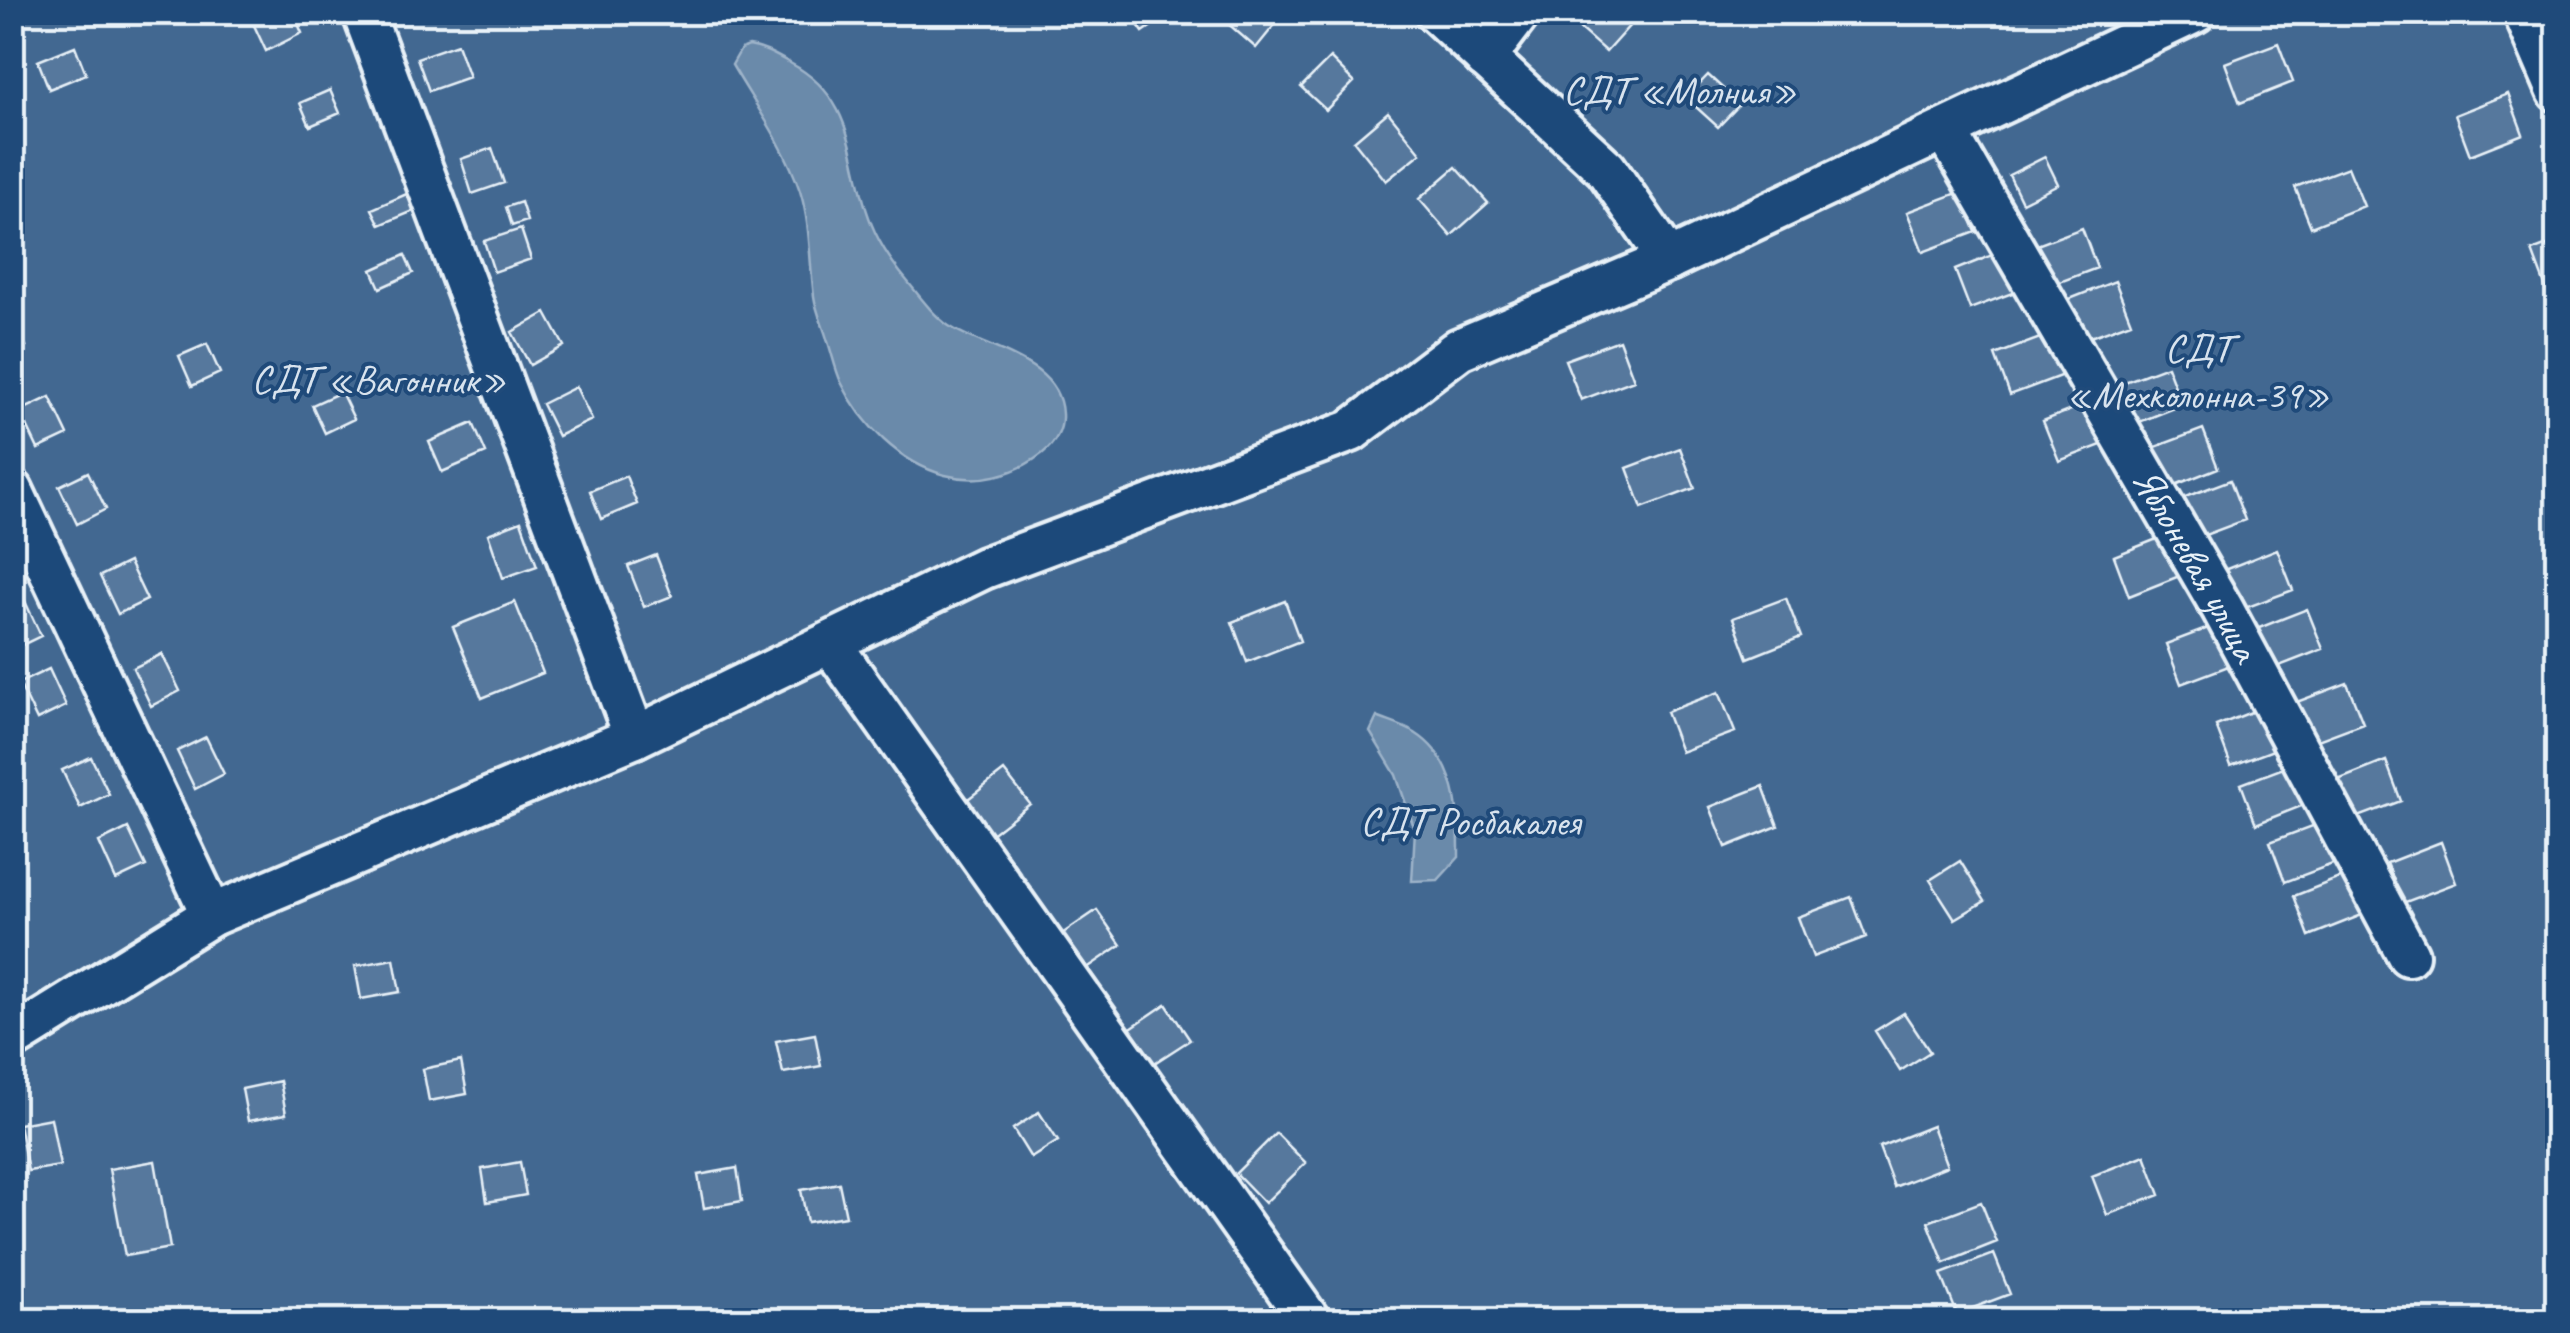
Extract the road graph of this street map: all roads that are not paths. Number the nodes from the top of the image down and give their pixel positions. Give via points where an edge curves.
1 (363, 12) edge
2 (1436, 12) edge
3 (1520, 12) edge
4 (2524, 12) edge
5 (2172, 17) edge
6 (1485, 58) junction
7 (2558, 90) edge
8 (1945, 130) junction
9 (1669, 260) junction
10 (12, 490) edge
11 (830, 642) junction
12 (635, 736) junction
13 (212, 915) junction
14 (2408, 955) dead end
15 (12, 1040) edge
16 (1309, 1320) edge

1 - 12 street
2 - 6 street
3 - 6 street
4 - 7 street
5 - 8 street
6 - 9 street via 1606,168
8 - 9 street
8 - 14 street, Яблоневая улица via 2222,608
9 - 11 street via 1459,349 1351,431 984,568
10 - 13 street
11 - 12 street
11 - 16 street
12 - 13 street
13 - 15 street

